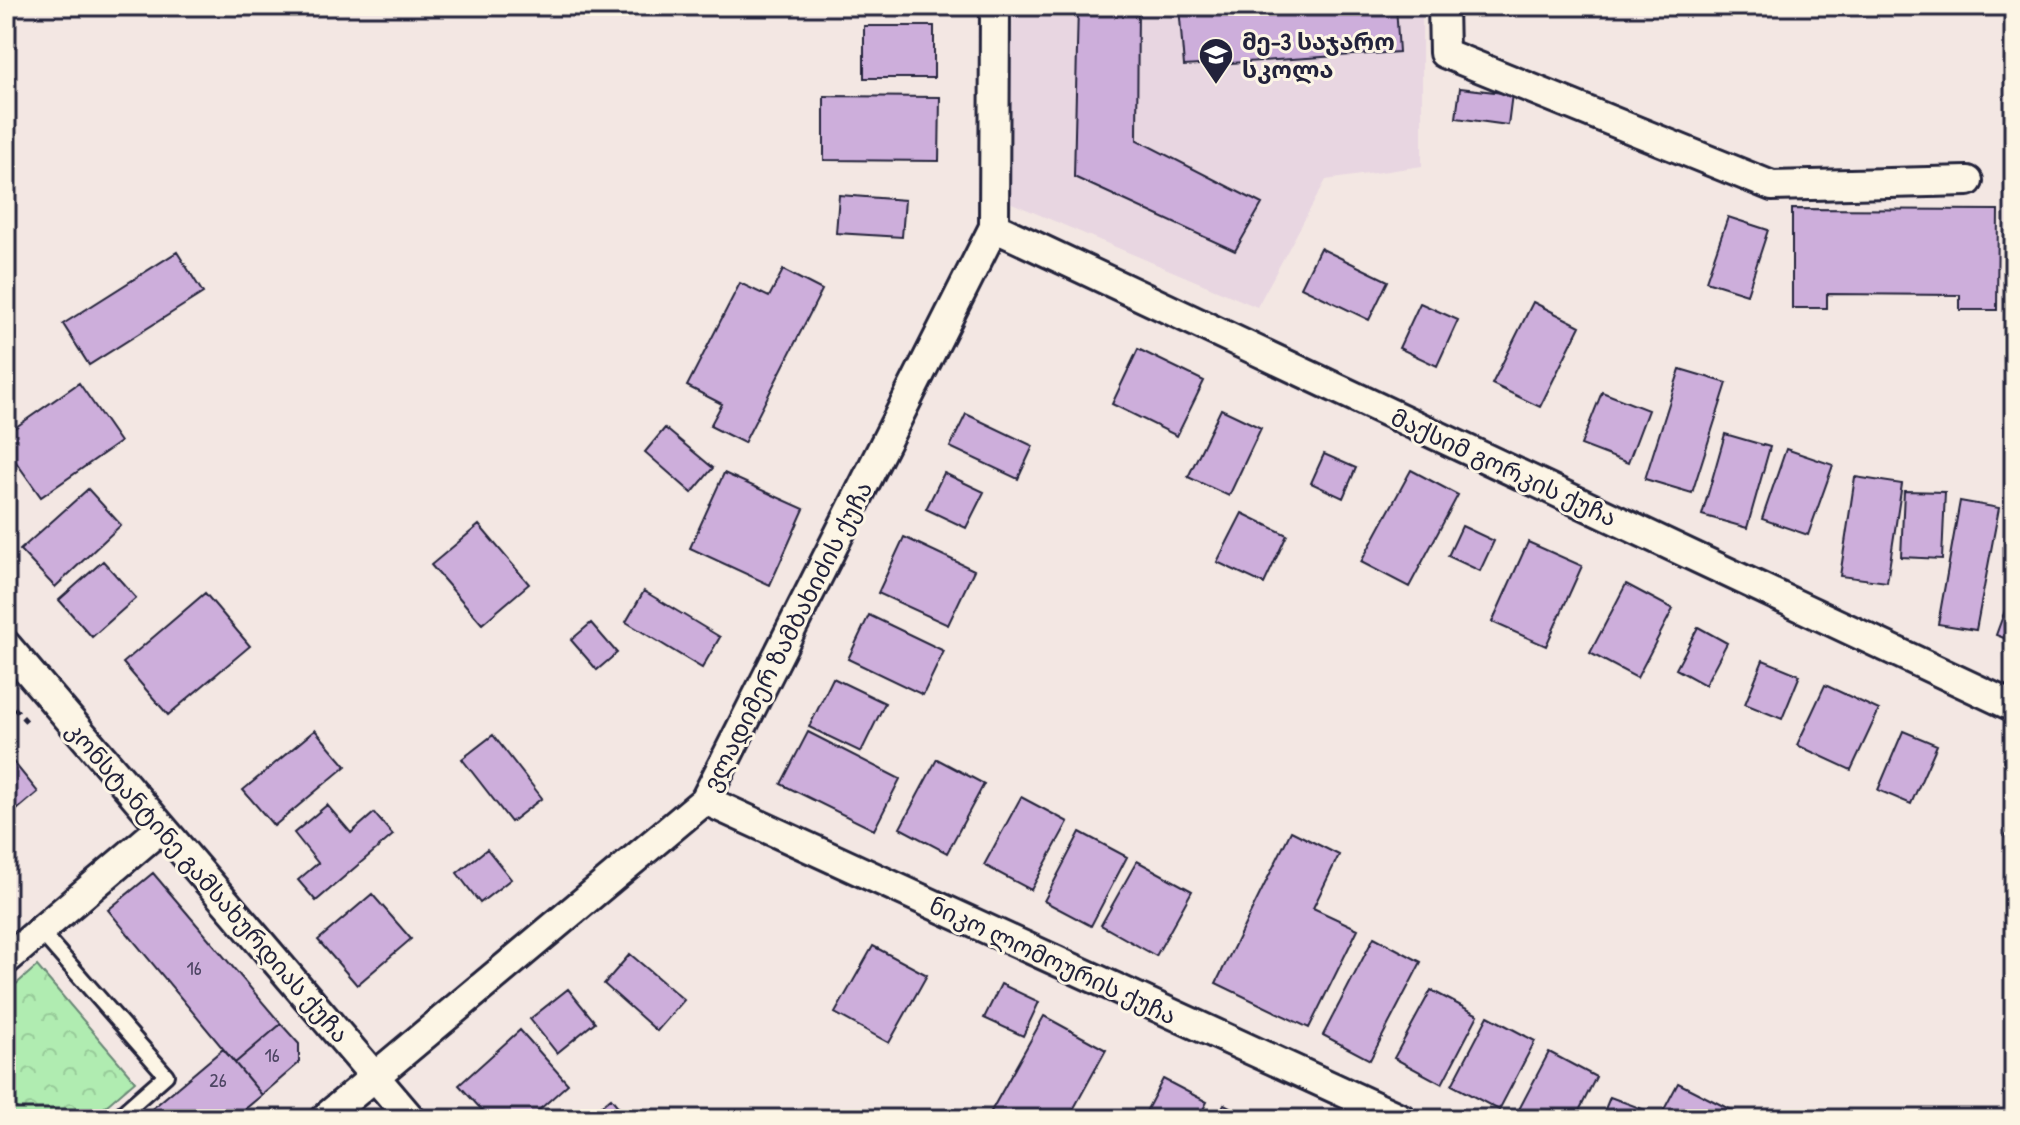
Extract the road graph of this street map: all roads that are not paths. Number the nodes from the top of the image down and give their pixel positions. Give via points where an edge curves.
1 (995, 6) edge
2 (1443, 6) edge
3 (1968, 181) dead end
4 (994, 227) junction
5 (6, 645) edge
6 (2014, 707) edge
7 (705, 800) junction
8 (161, 828) junction
9 (40, 931) junction
10 (6, 960) edge
11 (375, 1077) junction
12 (116, 1119) edge
13 (324, 1119) edge
14 (411, 1119) edge
15 (1402, 1119) edge

1 - 4 street, ვლადიმერ ზამბახიძის ქუჩა
2 - 3 street via 1444,53 1772,186
4 - 6 street, მაქსიმ გორკის ქუჩა
4 - 7 street, ვლადიმერ ზამბახიძის ქუჩა
5 - 8 street, კონსტანტინე გამსახურდიას ქუჩა
7 - 11 street, ვლადიმერ ზამბახიძის ქუჩა
7 - 15 street, ნიკო ლომოურის ქუჩა
8 - 9 street
8 - 11 street, კონსტანტინე გამსახურდიას ქუჩა
9 - 10 street
9 - 12 lane via 166,1075
11 - 13 street, ვლადიმერ ზამბახიძის ქუჩა
11 - 14 street, კონსტანტინე გამსახურდიას ქუჩა

